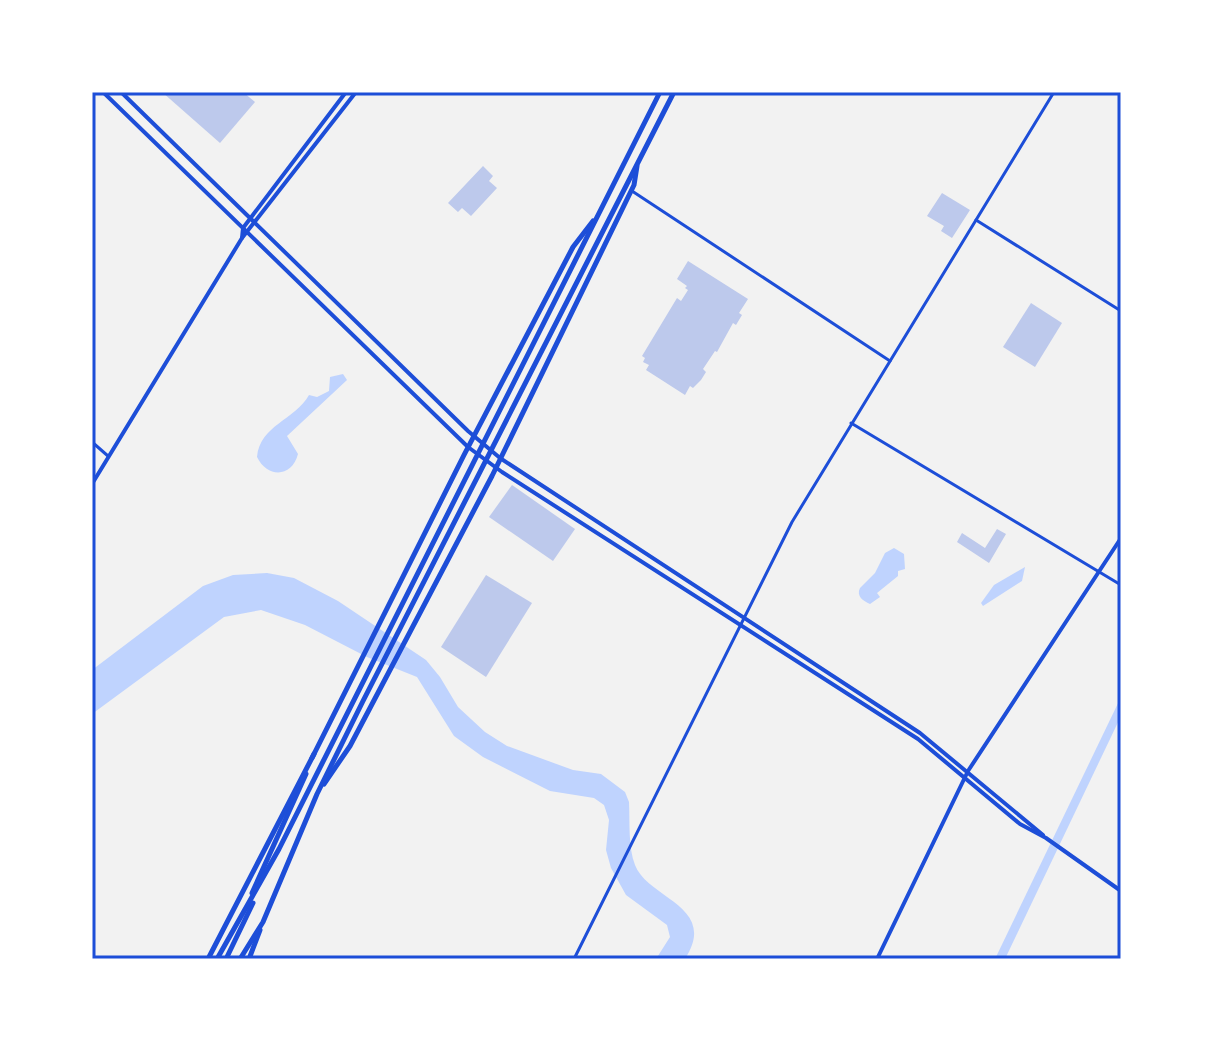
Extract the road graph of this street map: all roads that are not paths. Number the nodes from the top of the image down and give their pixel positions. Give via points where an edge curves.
1 (103, 92) edge
2 (121, 92) edge
3 (346, 92) edge
4 (356, 92) edge
5 (660, 92) edge
6 (674, 92) edge
7 (1054, 92) edge
8 (637, 162) junction
9 (631, 191) junction
10 (597, 216) junction
11 (251, 217) junction
12 (976, 220) junction
13 (256, 223) junction
14 (243, 228) junction
15 (248, 233) junction
16 (242, 238) junction
17 (1121, 311) edge
18 (890, 361) junction
19 (851, 423) junction
20 (475, 433) junction
21 (92, 442) edge
22 (468, 447) junction
23 (108, 456) junction
24 (500, 458) junction
25 (496, 468) junction
26 (92, 484) edge
27 (1121, 538) edge
28 (1099, 572) junction
29 (1121, 585) edge
30 (745, 620) junction
31 (741, 627) junction
32 (314, 754) junction
33 (968, 771) junction
34 (965, 778) junction
35 (317, 794) junction
36 (1046, 838) junction
37 (261, 883) junction
38 (1121, 891) edge
39 (238, 922) junction
40 (263, 922) junction
41 (208, 959) edge
42 (217, 959) edge
43 (226, 959) edge
44 (240, 959) edge
45 (249, 959) edge
46 (574, 959) edge
47 (877, 959) edge

1 - 14 main road
2 - 11 main road
3 - 11 main road
4 - 13 main road
5 - 10 main road
6 - 8 main road
7 - 12 street
8 - 9 main road
8 - 35 main road
9 - 18 street
9 - 24 main road
10 - 20 main road via 573,247
10 - 37 main road
11 - 13 main road
11 - 14 main road
12 - 17 street
12 - 18 street
13 - 15 main road
13 - 20 main road
14 - 15 main road
14 - 16 main road
15 - 16 main road
15 - 22 main road
16 - 23 main road
18 - 19 street
19 - 28 street
19 - 30 street via 792,522
20 - 22 main road
20 - 24 main road
21 - 23 street
22 - 25 main road
22 - 32 main road
23 - 26 main road
24 - 25 main road
24 - 30 main road
25 - 31 main road
25 - 35 main road via 350,746
27 - 28 main road
28 - 29 street
28 - 33 main road
30 - 31 street
30 - 33 main road via 920,733
31 - 34 main road via 918,739
31 - 46 street
32 - 39 main road
32 - 41 main road
33 - 34 main road
33 - 36 main road
34 - 36 main road via 1020,824
34 - 47 main road
35 - 40 main road
36 - 38 main road
37 - 39 main road
37 - 43 main road
39 - 42 main road
40 - 44 main road
40 - 45 main road

